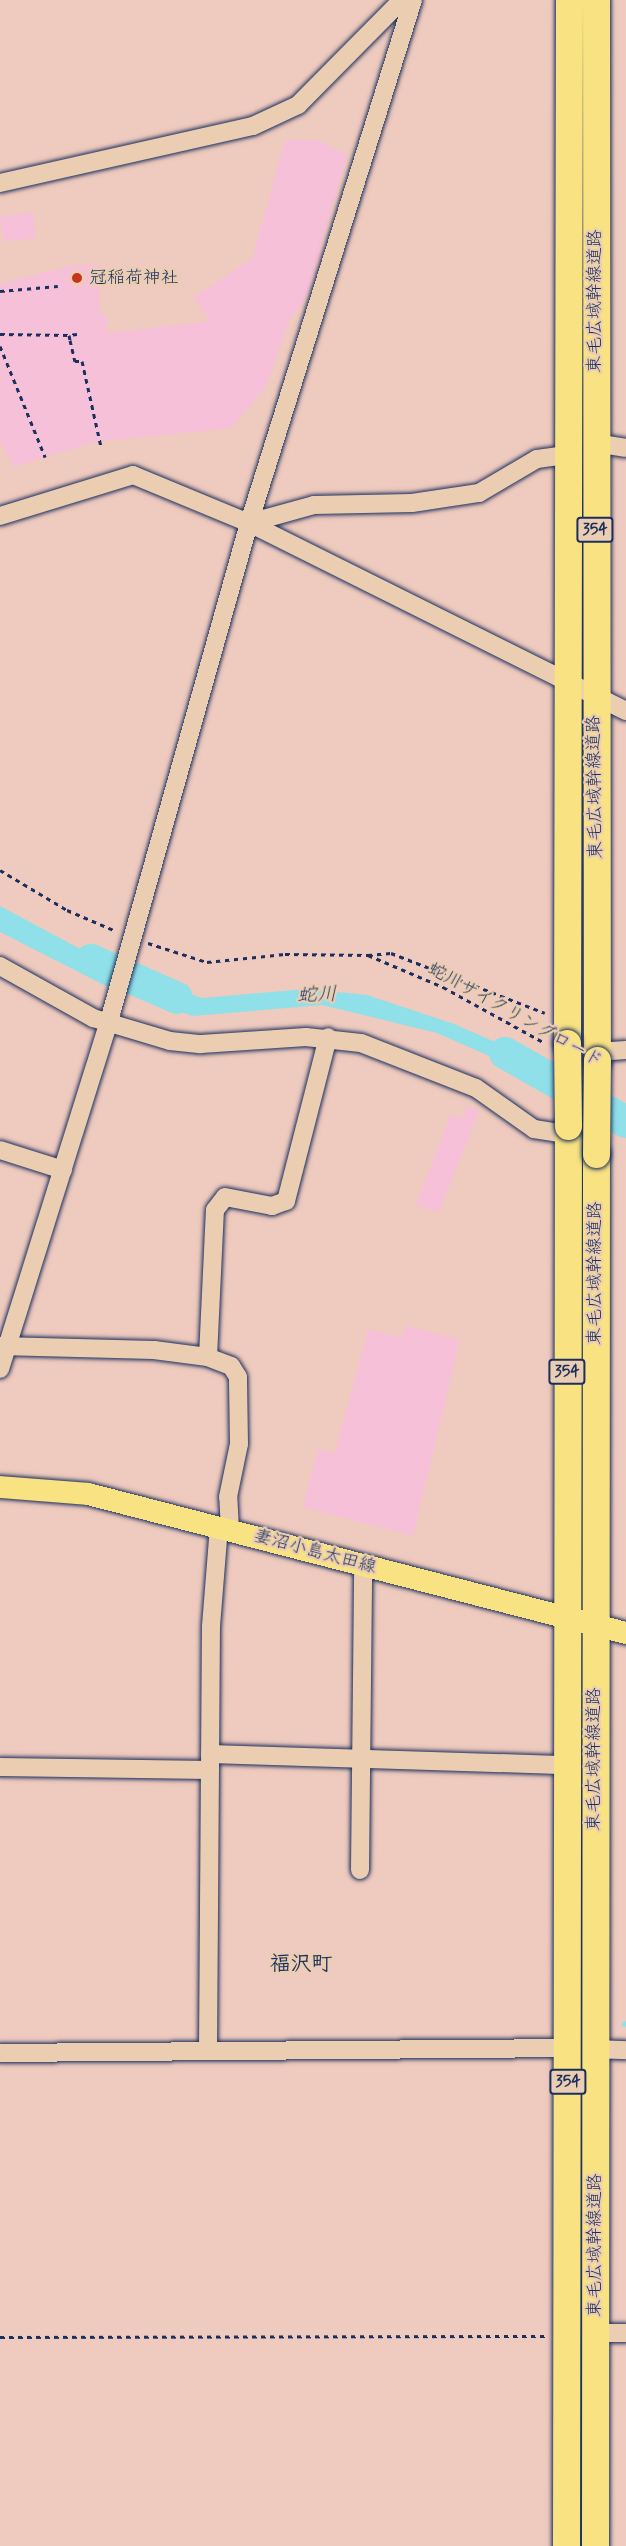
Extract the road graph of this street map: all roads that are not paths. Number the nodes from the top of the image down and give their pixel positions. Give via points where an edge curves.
1 (402, 0) edge
2 (413, 0) edge
3 (569, 0) edge
4 (596, 0) edge
5 (0, 183) edge
6 (595, 443) junction
7 (626, 448) edge
8 (567, 455) junction
9 (0, 516) edge
10 (249, 523) junction
11 (567, 680) junction
12 (594, 695) junction
13 (626, 711) edge
14 (0, 966) edge
15 (109, 1019) junction
16 (328, 1037) junction
17 (626, 1050) edge
18 (597, 1056) junction
19 (568, 1130) junction
20 (0, 1150) edge
21 (63, 1170) junction
22 (4, 1345) edge
23 (208, 1357) junction
24 (0, 1369) edge
25 (0, 1487) edge
26 (224, 1528) junction
27 (363, 1564) junction
28 (567, 1618) junction
29 (593, 1625) junction
30 (626, 1633) edge
31 (361, 1758) junction
32 (210, 1762) junction
33 (567, 1765) junction
34 (0, 1767) edge
35 (360, 1870) dead end
36 (568, 2048) junction
37 (595, 2049) junction
38 (626, 2050) edge
39 (208, 2051) junction
40 (0, 2053) edge
41 (595, 2333) junction
42 (626, 2333) edge
43 (566, 2546) edge
44 (595, 2546) edge

1 - 5 street via 298,105 253,126
2 - 10 street
3 - 8 highway, 東毛広域幹線道路 / 354
4 - 6 highway, 東毛広域幹線道路 / 354
6 - 7 street
6 - 12 highway, 東毛広域幹線道路 / 354
8 - 10 street via 537,459 479,492 412,503 314,505
8 - 11 highway, 東毛広域幹線道路 / 354
9 - 10 street via 133,475
10 - 11 street
10 - 15 street
11 - 12 street
11 - 19 highway, 東毛広域幹線道路 / 354, bridge via 559,1045
12 - 13 street
12 - 18 highway, 東毛広域幹線道路 / 354
14 - 15 street
15 - 16 street via 201,1044
15 - 21 street
16 - 19 street via 437,1070 476,1088 534,1129
16 - 23 street via 284,1204 230,1196 216,1204
17 - 18 street
18 - 29 highway, 東毛広域幹線道路 / 354, bridge
19 - 28 highway, 東毛広域幹線道路 / 354
20 - 21 street
21 - 22 street
22 - 23 street
22 - 24 street
23 - 26 street via 231,1366 238,1377 239,1444
25 - 26 main road, 妻沼小島太田線 via 88,1494
26 - 27 main road, 妻沼小島太田線
26 - 32 street via 211,1626
27 - 28 main road, 妻沼小島太田線
27 - 31 street
28 - 29 main road, 妻沼小島太田線
28 - 33 highway, 東毛広域幹線道路 / 354
29 - 30 main road, 妻沼小島太田線
29 - 37 highway, 東毛広域幹線道路 / 354
31 - 32 street
31 - 33 street
31 - 35 street
32 - 34 street
32 - 39 street
33 - 36 highway, 東毛広域幹線道路 / 354
36 - 39 street
36 - 43 highway, 東毛広域幹線道路 / 354
37 - 38 street
37 - 41 highway, 東毛広域幹線道路 / 354
39 - 40 street
41 - 42 street
41 - 44 highway, 東毛広域幹線道路 / 354

